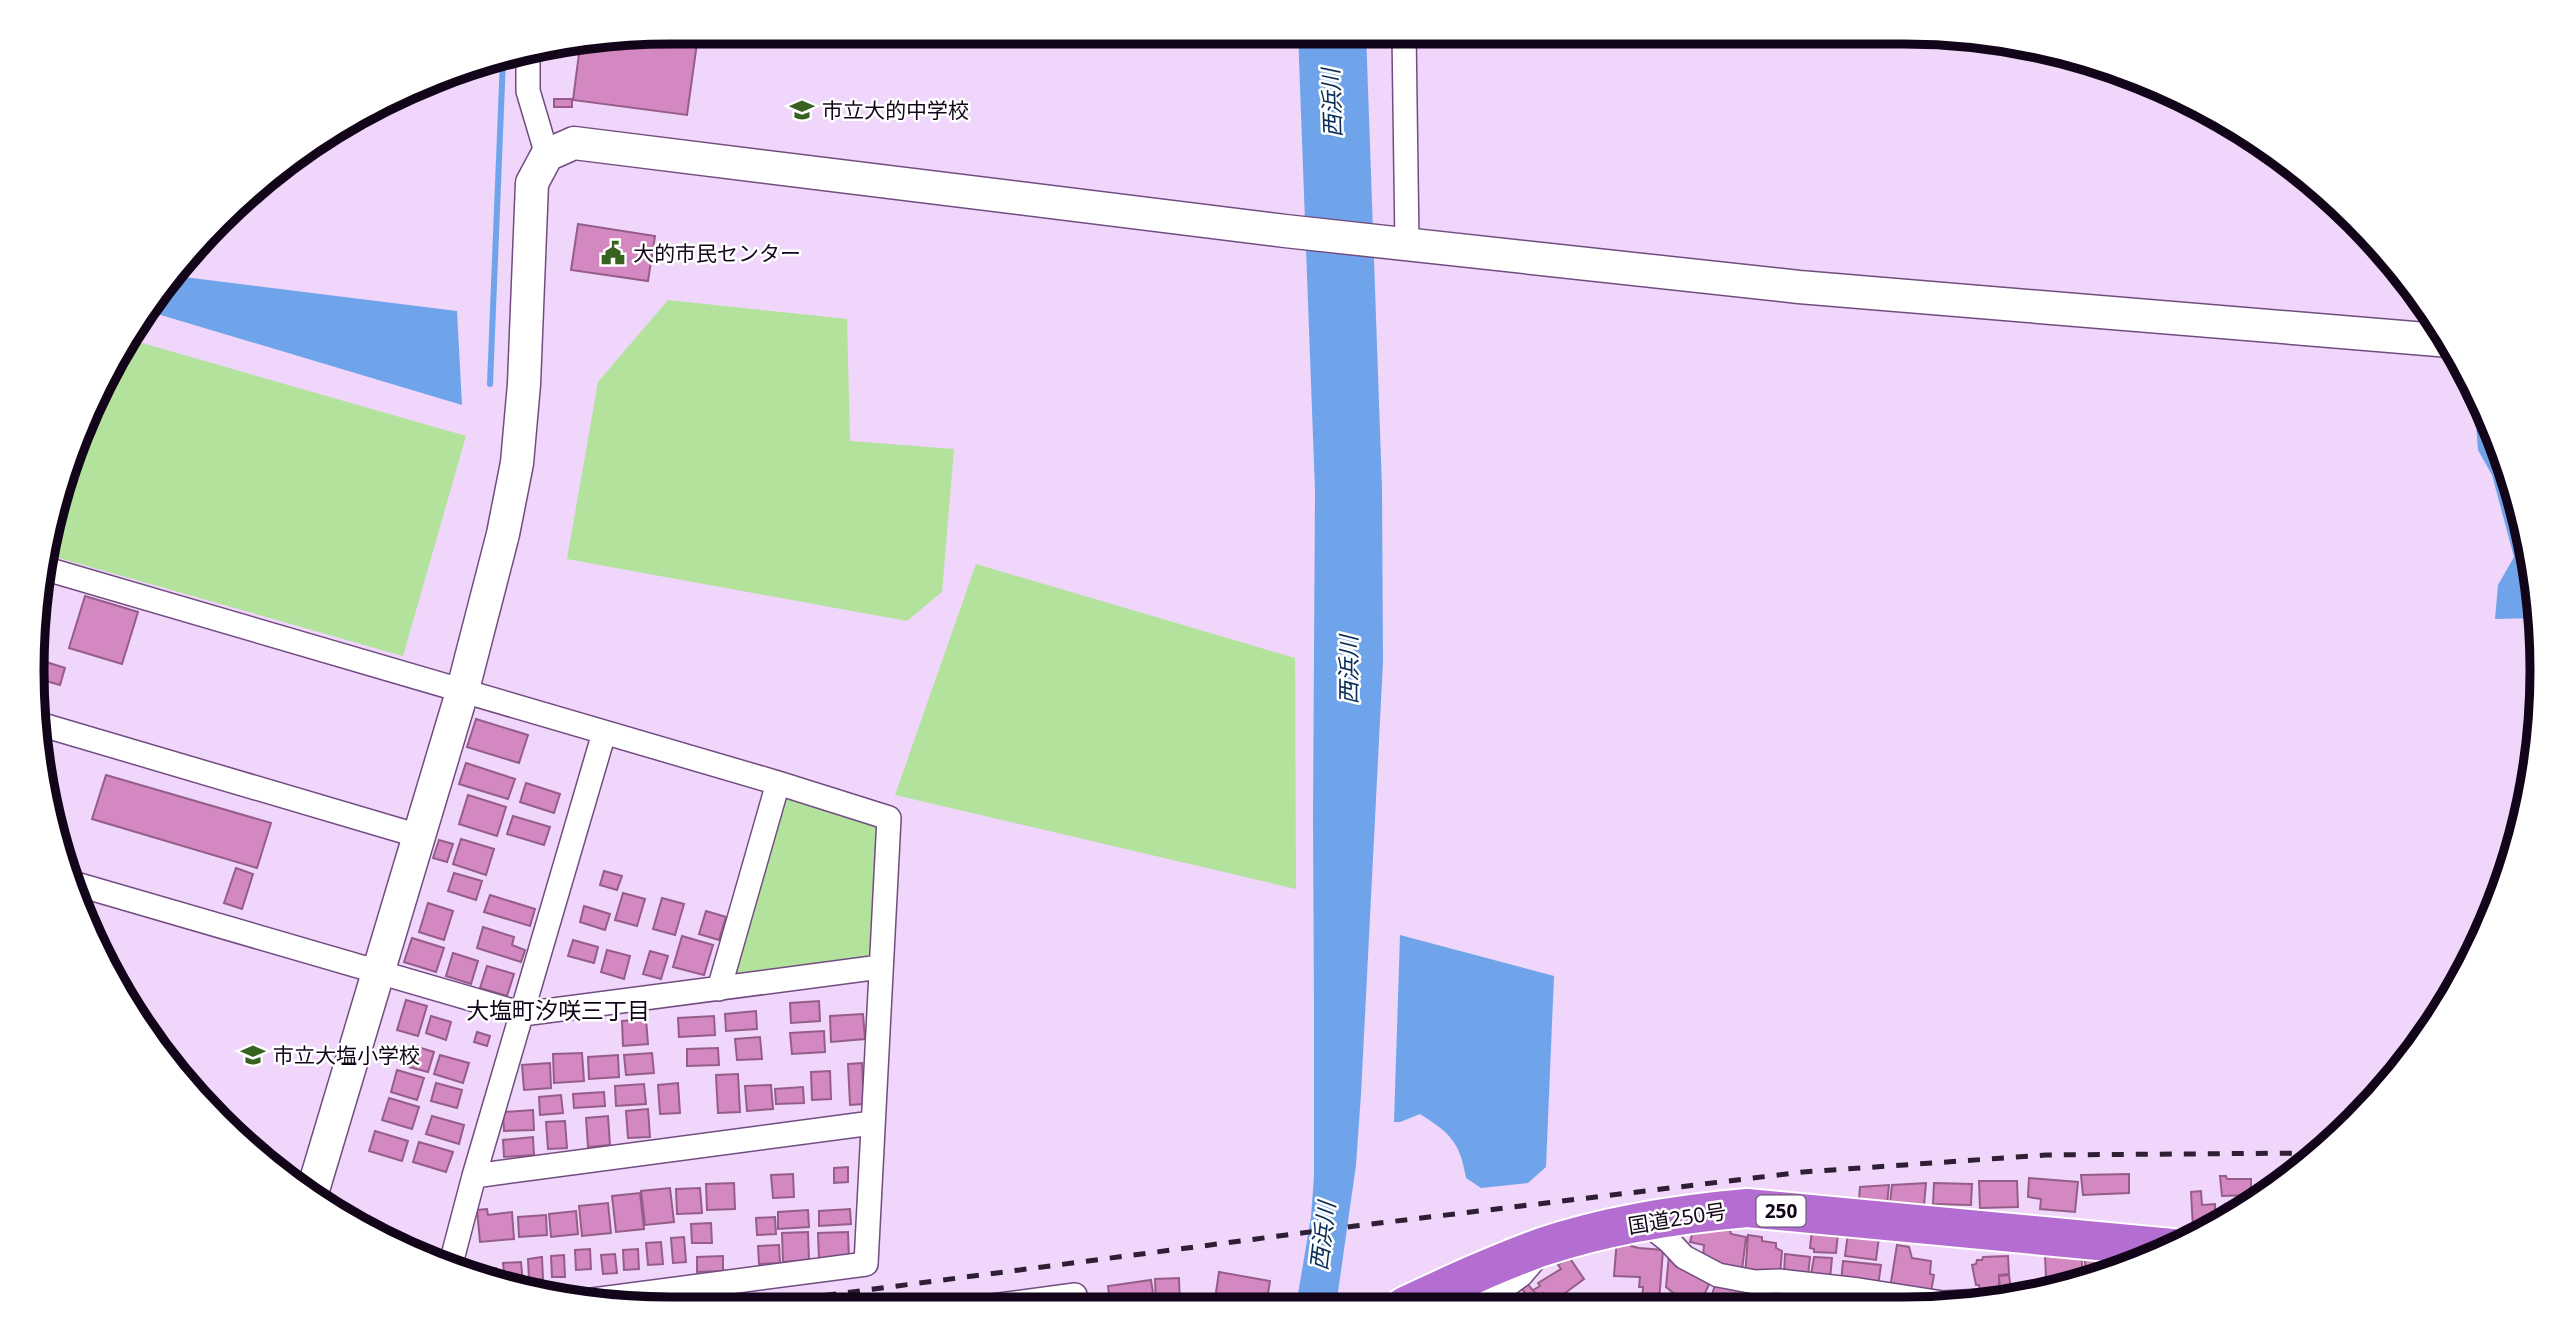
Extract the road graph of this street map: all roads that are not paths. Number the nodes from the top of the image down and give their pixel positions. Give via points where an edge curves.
1 (1404, 44) edge
2 (528, 60) edge
3 (547, 155) junction
4 (1399, 244) junction
5 (2436, 340) edge
6 (52, 571) edge
7 (463, 689) junction
8 (46, 726) edge
9 (604, 733) junction
10 (778, 783) junction
11 (419, 836) junction
12 (82, 886) edge
13 (880, 967) junction
14 (379, 970) junction
15 (719, 989) junction
16 (523, 1014) junction
17 (872, 1123) junction
18 (474, 1176) junction
19 (314, 1186) edge
20 (1644, 1221) junction
21 (1546, 1246) junction
22 (2152, 1246) edge
23 (452, 1258) edge
24 (1075, 1295) dead end
25 (626, 1296) edge
26 (1065, 1297) edge
27 (1425, 1297) edge
28 (1491, 1297) edge
29 (1904, 1297) edge

1 - 4 street
2 - 3 street via 528,91
3 - 4 street via 574,144
3 - 7 street via 532,183 516,463
4 - 5 street via 1799,287
6 - 7 street
7 - 9 street
7 - 11 street
8 - 11 street
9 - 10 street
9 - 16 street
10 - 13 street via 888,818
10 - 15 street
11 - 14 street
12 - 14 street
13 - 15 street
13 - 17 street
14 - 16 street
14 - 19 street
15 - 16 street
16 - 18 street
17 - 18 street
17 - 25 street via 866,1264
18 - 23 street
20 - 21 highway, 国道250号 / 250
20 - 22 highway, 国道250号 / 250 via 1746,1208
20 - 29 street via 1684,1257 1718,1275
21 - 27 highway, 国道250号 / 250
21 - 28 street via 1521,1275
24 - 26 street

